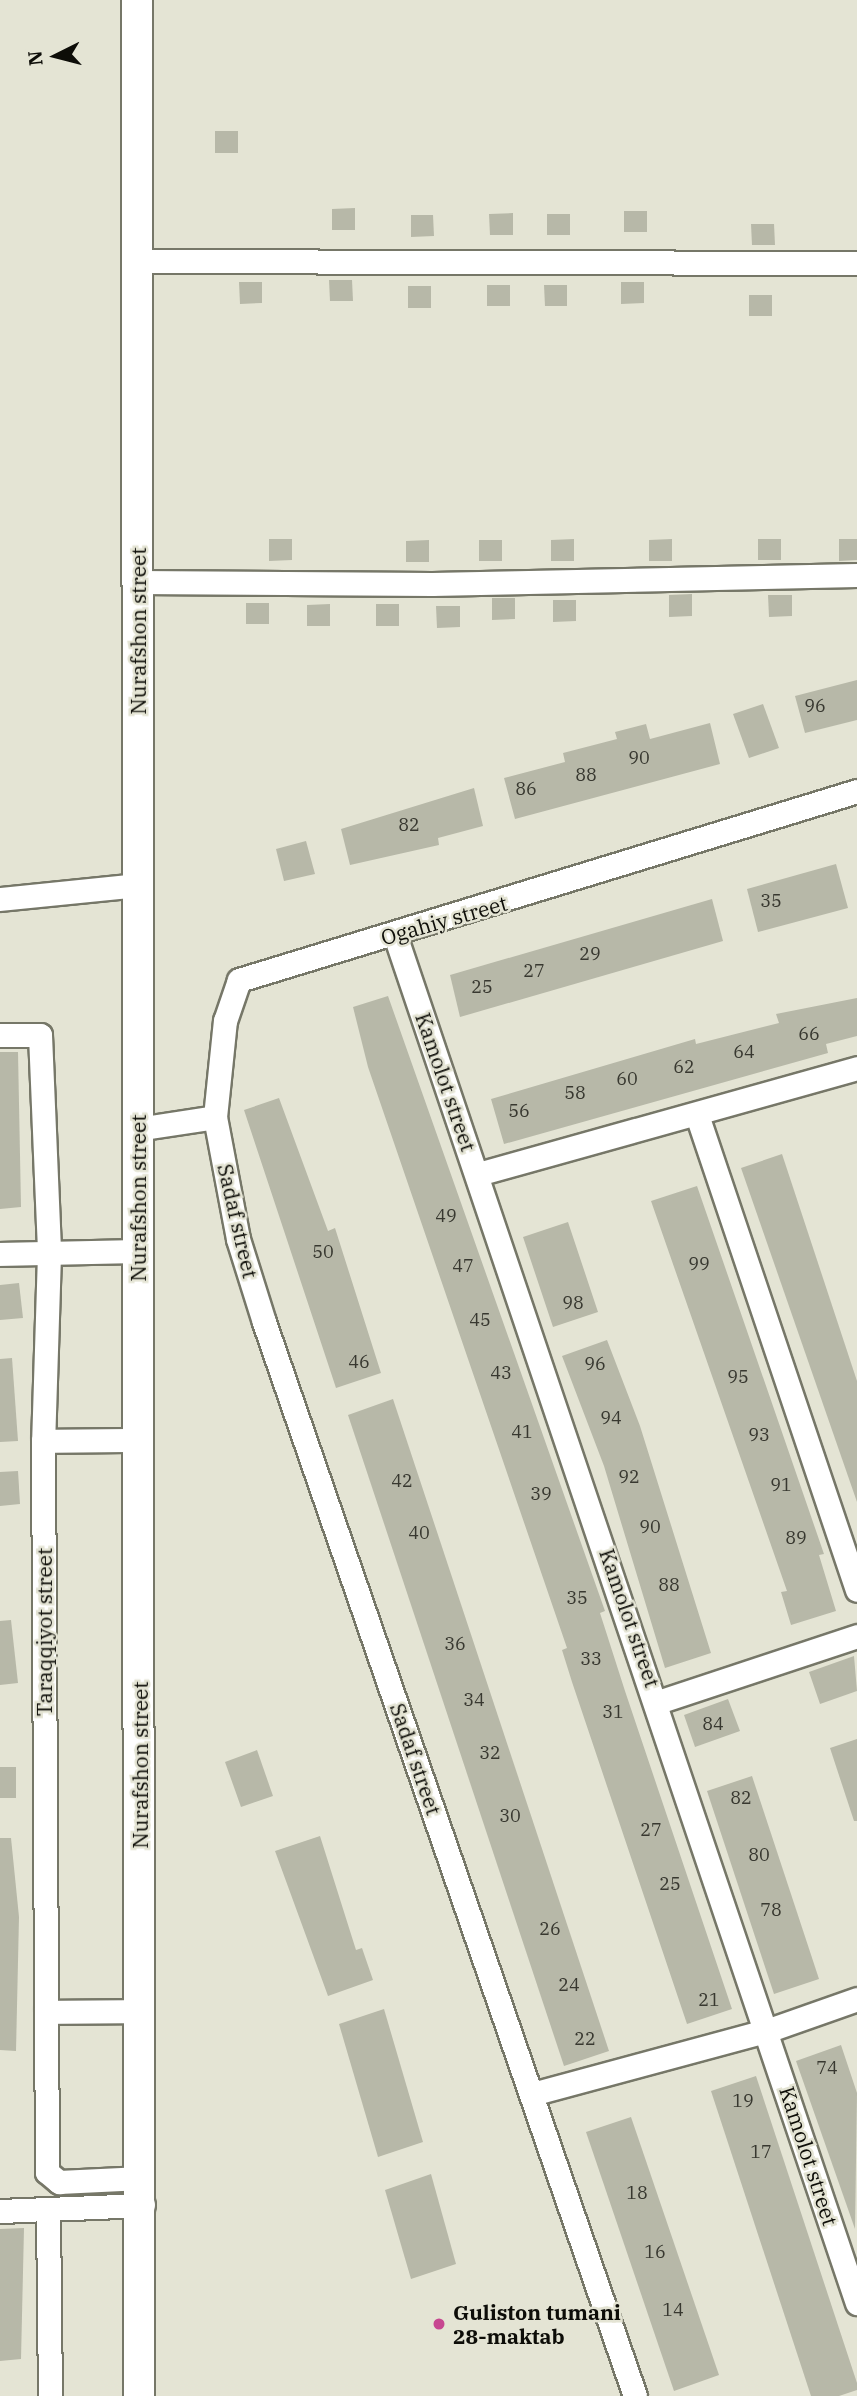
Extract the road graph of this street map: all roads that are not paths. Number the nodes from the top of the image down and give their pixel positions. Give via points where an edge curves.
1 (137, 0) edge
2 (135, 261) junction
3 (857, 263) edge
4 (857, 575) edge
5 (137, 582) junction
6 (857, 791) edge
7 (139, 885) junction
8 (0, 899) edge
9 (395, 935) junction
10 (0, 1035) edge
11 (857, 1068) edge
12 (697, 1115) junction
13 (215, 1117) junction
14 (137, 1129) junction
15 (478, 1174) junction
16 (138, 1251) junction
17 (0, 1254) edge
18 (49, 1254) junction
19 (140, 1440) junction
20 (43, 1441) junction
21 (857, 1590) edge
22 (857, 1636) edge
23 (658, 1702) junction
24 (857, 1998) edge
25 (141, 2011) junction
26 (46, 2012) junction
27 (769, 2030) junction
28 (532, 2094) junction
29 (142, 2191) junction
30 (48, 2209) junction
31 (0, 2211) edge
32 (857, 2303) edge
33 (50, 2396) edge
34 (139, 2396) edge
35 (635, 2396) edge

1 - 2 street, Nurafshon street
2 - 3 street
2 - 5 street, Nurafshon street
4 - 5 street via 432,584
5 - 7 street, Nurafshon street
6 - 9 street, Ogahiy street
7 - 8 street
7 - 14 street, Nurafshon street
9 - 13 street, Ogahiy street via 239,980 225,1021
9 - 15 street, Kamolot street
10 - 18 street, Taraqqiyot street via 40,1035
11 - 12 street
12 - 15 street
12 - 21 street
13 - 14 street
13 - 28 street, Sadaf street via 238,1239 264,1322
14 - 16 street, Nurafshon street
15 - 23 street, Kamolot street
16 - 18 street
16 - 19 street, Nurafshon street
17 - 18 street
18 - 20 street, Taraqqiyot street
19 - 20 street
19 - 25 street, Nurafshon street
20 - 26 street, Taraqqiyot street
22 - 23 street
23 - 27 street, Kamolot street
24 - 27 street
25 - 26 street
25 - 29 street, Nurafshon street
26 - 29 street, Taraqqiyot street via 47,2172 59,2182
27 - 28 street
27 - 32 street, Kamolot street
28 - 35 street, Sadaf street
29 - 30 street
29 - 34 street, Nurafshon street
30 - 31 street
30 - 33 street

